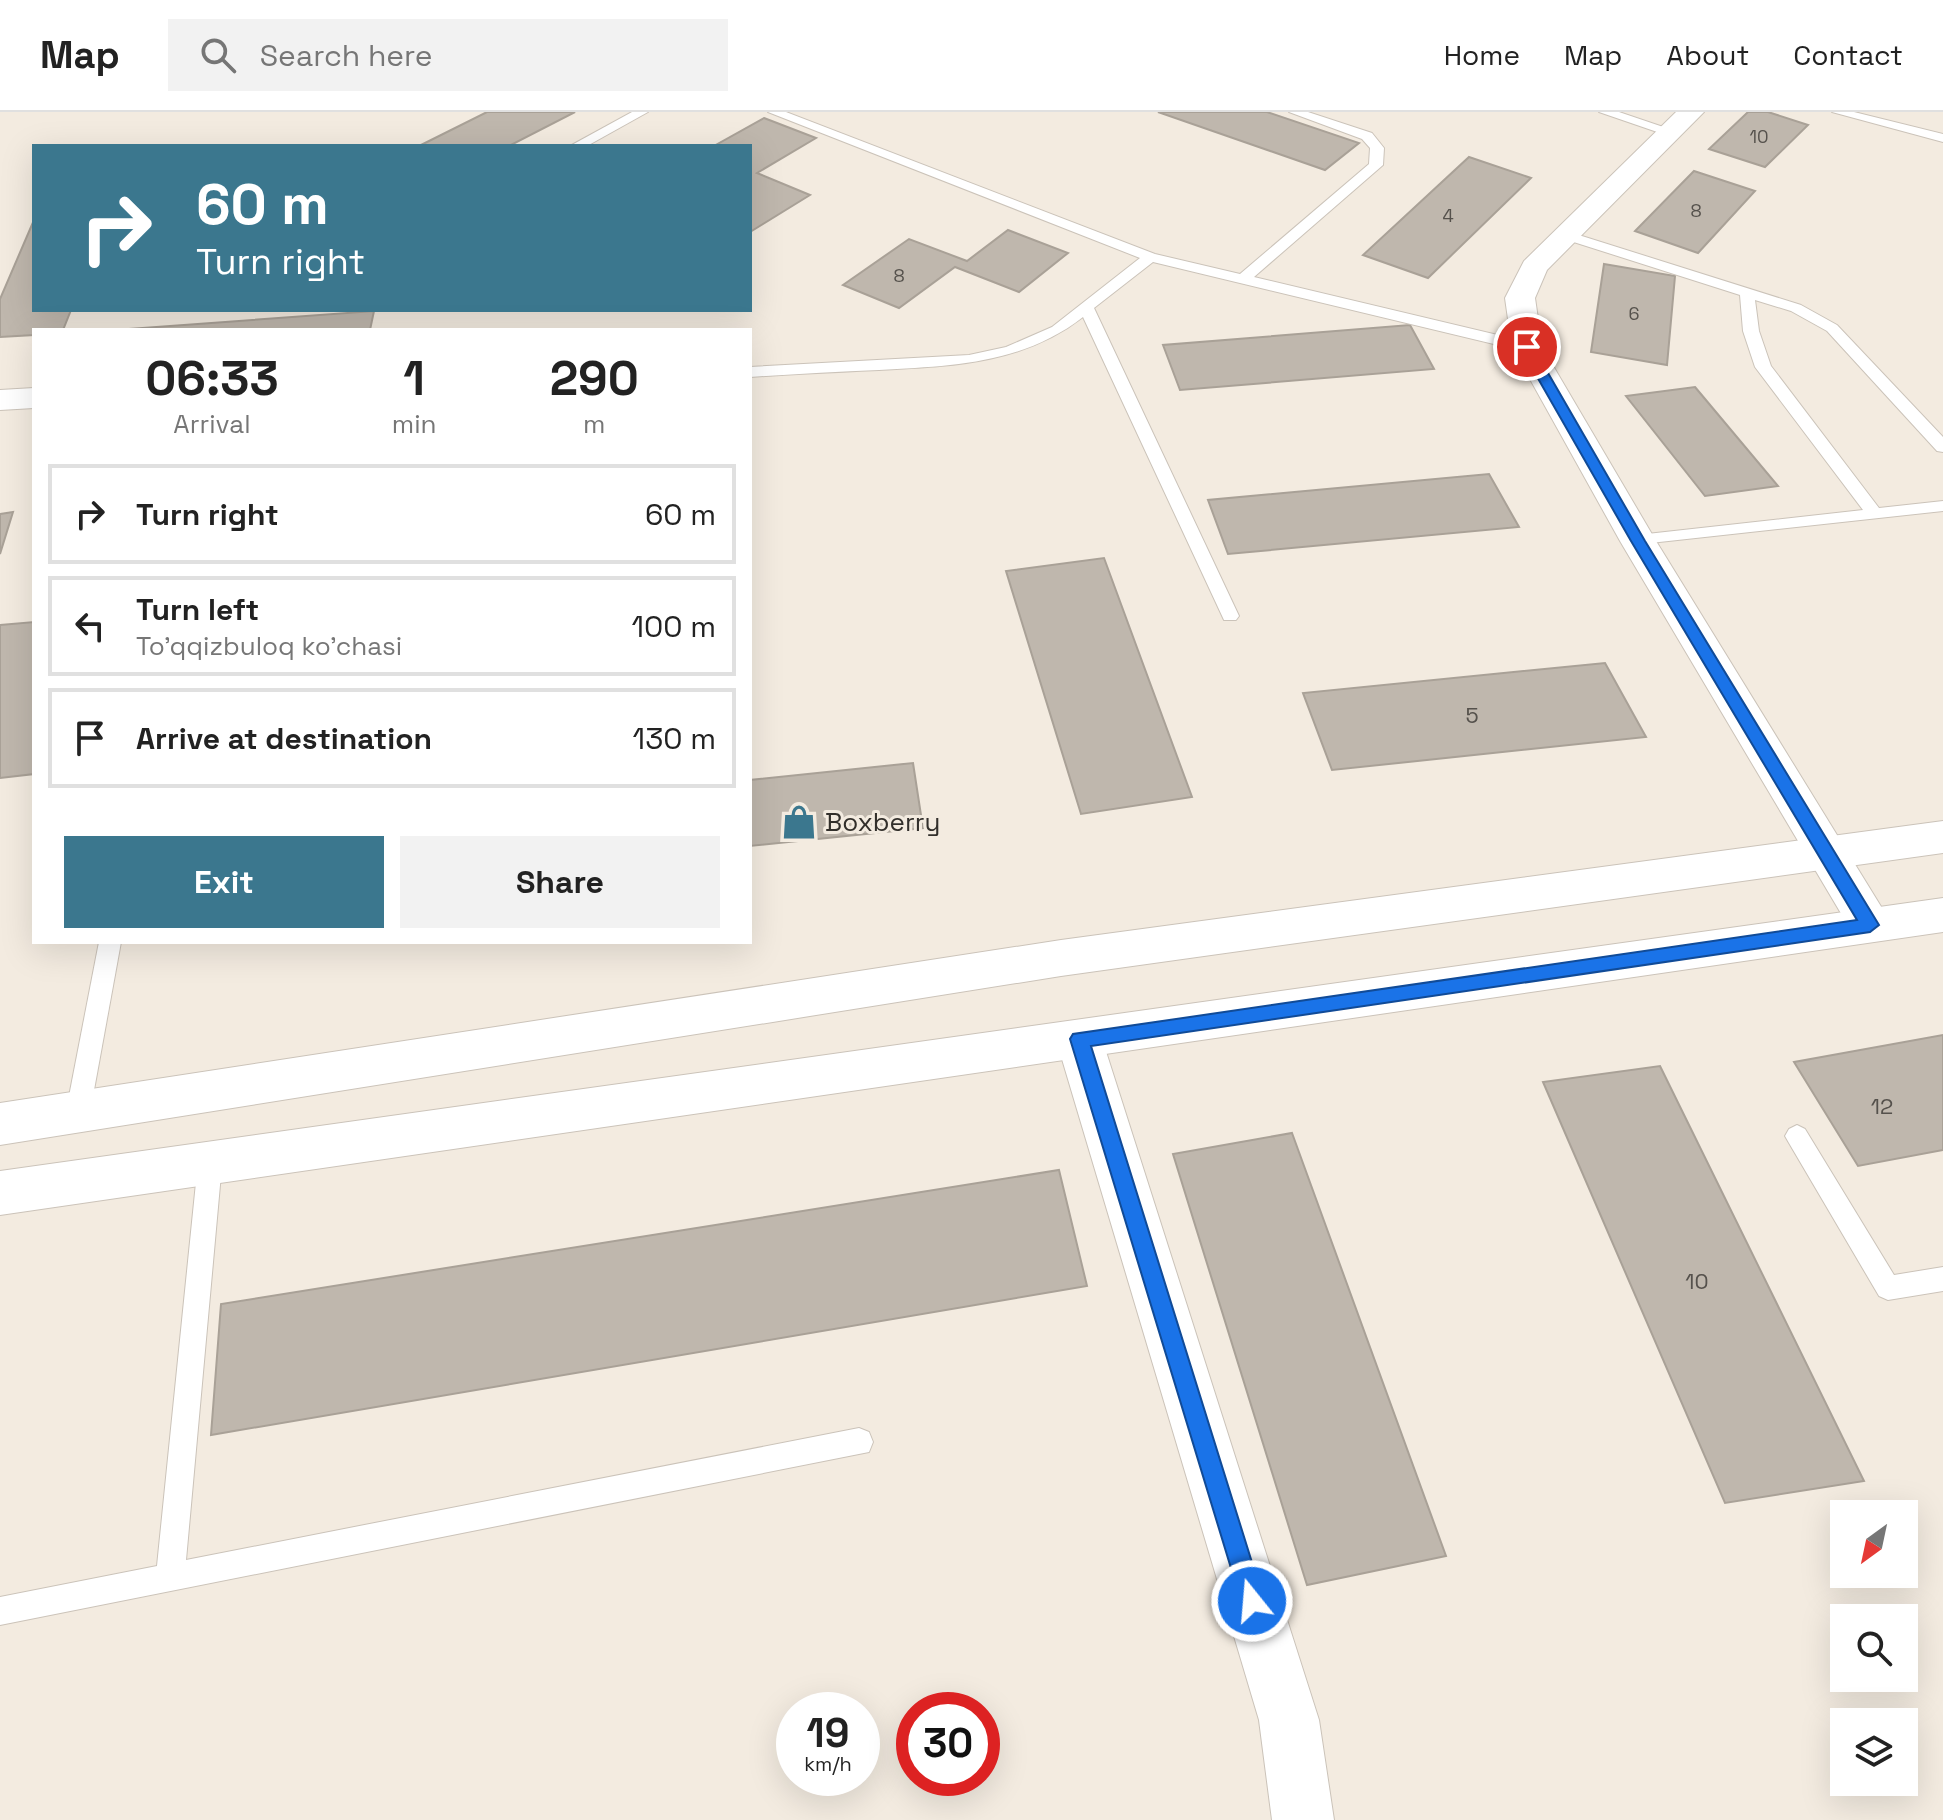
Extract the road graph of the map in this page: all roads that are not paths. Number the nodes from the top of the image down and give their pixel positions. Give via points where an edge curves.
1 (642, 112) edge
2 (774, 112) edge
3 (1295, 112) edge
4 (1605, 112) edge
5 (1838, 112) edge
6 (1681, 122) edge
7 (1943, 138) edge
8 (581, 144) edge
9 (1566, 235) junction
10 (1150, 257) junction
11 (1244, 278) junction
12 (1747, 292) junction
13 (1086, 307) junction
14 (1527, 347) junction
15 (752, 372) edge
16 (32, 398) edge
17 (0, 400) edge
18 (1943, 447) edge
19 (1943, 506) edge
20 (1875, 514) junction
21 (1638, 541) junction
22 (1230, 616) dead end
23 (1943, 837) edge
24 (1826, 855) junction
25 (1943, 915) edge
26 (1870, 925) junction
27 (110, 944) edge
28 (1079, 1039) junction
29 (78, 1112) junction
30 (0, 1124) edge
31 (1797, 1136) dead end
32 (210, 1163) junction
33 (0, 1193) edge
34 (1943, 1279) edge
35 (859, 1442) dead end
36 (170, 1577) junction
37 (0, 1611) edge
38 (1303, 1820) edge

1 - 8 lane
2 - 10 lane
3 - 11 lane via 1367,136 1377,148 1376,165
4 - 6 lane
5 - 7 lane
6 - 9 main road
9 - 12 lane
9 - 14 main road via 1534,267 1520,298
10 - 11 lane
10 - 13 lane
11 - 14 lane
12 - 18 lane via 1796,308 1832,328
12 - 20 lane via 1751,331 1763,367
13 - 15 lane via 1057,330 1011,350 969,360
13 - 22 lane
14 - 21 main road
16 - 17 main road
19 - 20 lane
20 - 21 lane
21 - 24 main road
23 - 24 main road
24 - 26 main road
24 - 29 main road via 1061,958
25 - 26 main road
26 - 28 main road
27 - 29 lane
28 - 32 main road
28 - 38 main road via 1289,1720
29 - 30 main road
31 - 34 lane via 1888,1288
32 - 33 main road
32 - 36 lane
35 - 36 lane
36 - 37 lane

